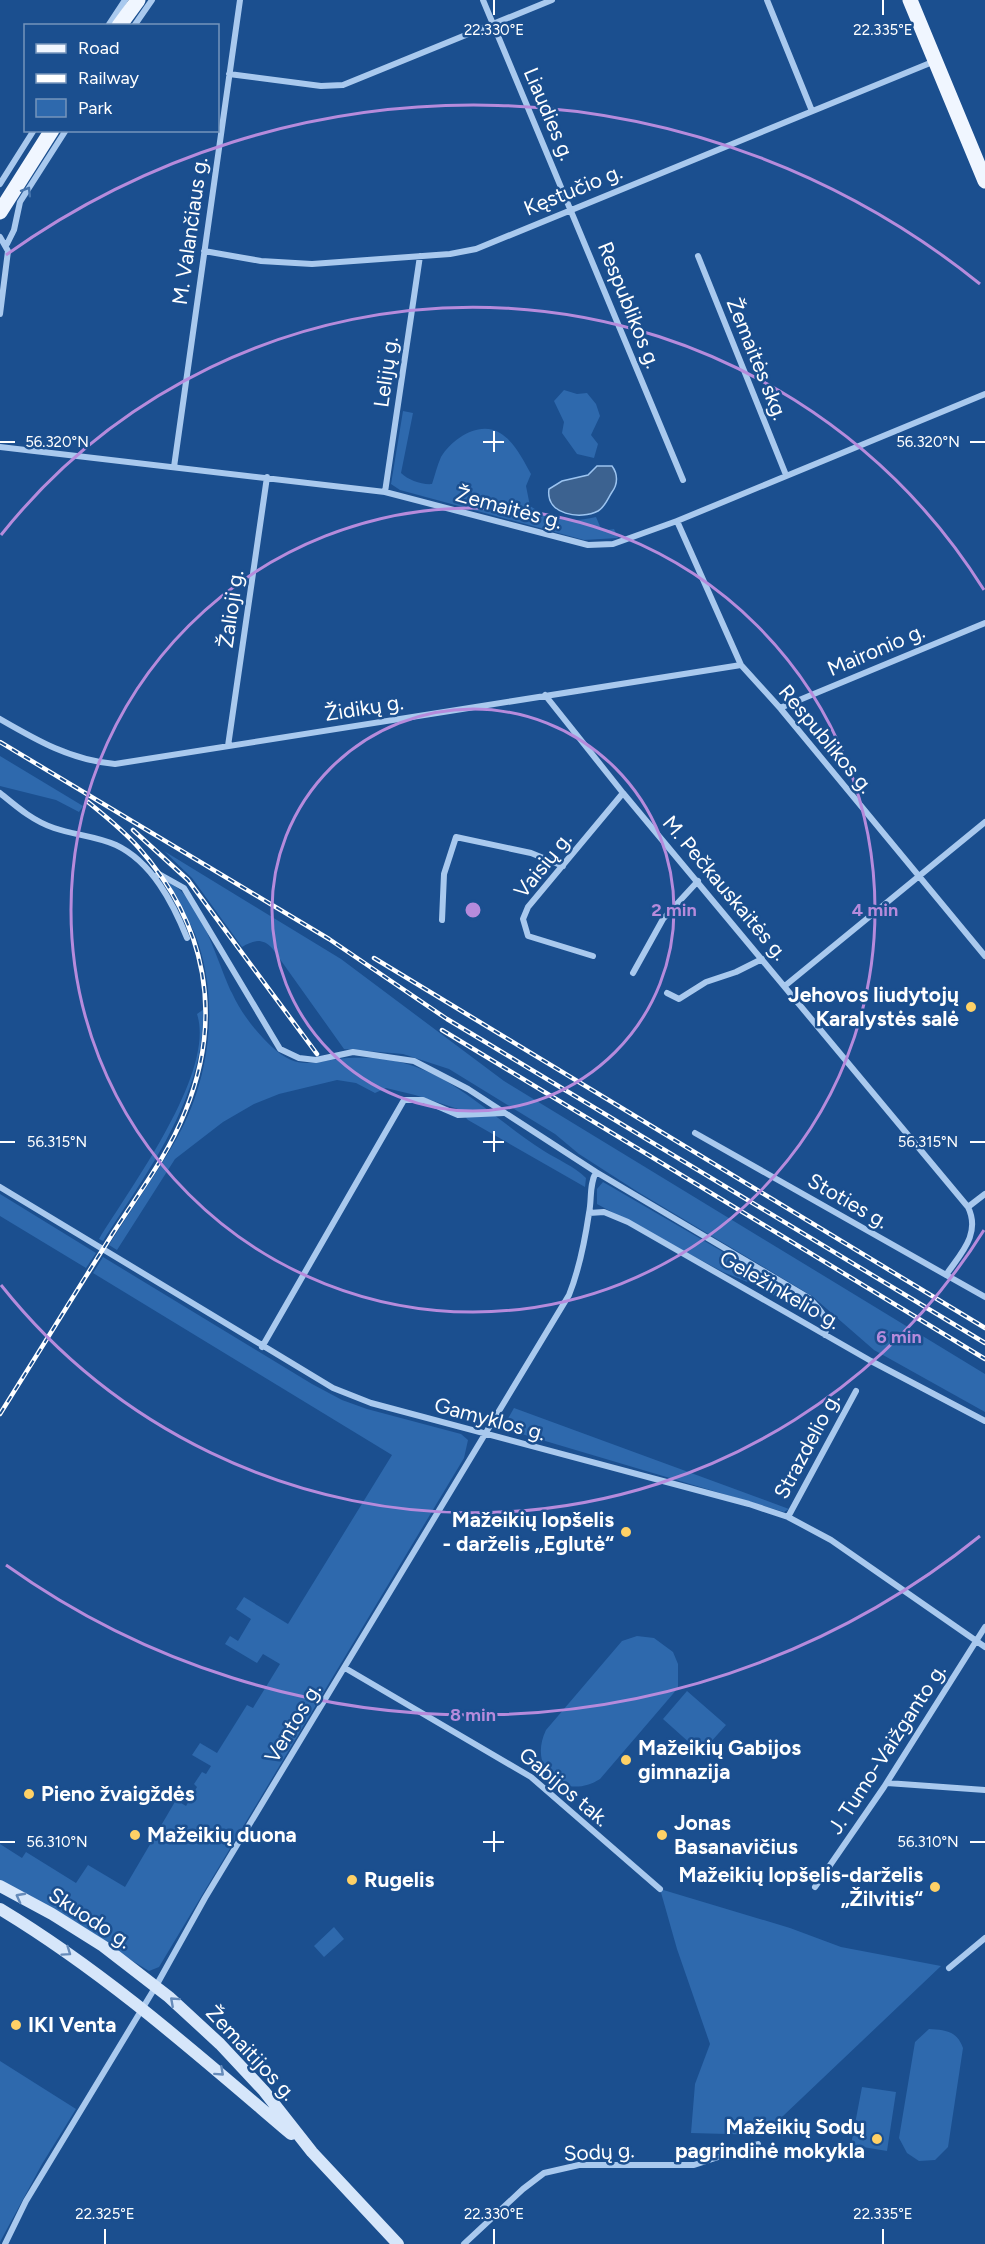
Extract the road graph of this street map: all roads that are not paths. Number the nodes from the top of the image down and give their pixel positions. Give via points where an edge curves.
1 (125, 0) edge
2 (138, 0) edge
3 (152, 0) edge
4 (240, 0) edge
5 (483, 0) edge
6 (552, 0) edge
7 (767, 0) edge
8 (910, 0) edge
9 (109, 24) edge
10 (120, 24) edge
11 (135, 24) edge
12 (493, 24) junction
13 (936, 60) junction
14 (229, 74) junction
15 (812, 111) junction
16 (33, 132) edge
17 (51, 132) edge
18 (65, 132) edge
19 (985, 181) edge
20 (0, 184) edge
21 (572, 208) junction
22 (0, 212) edge
23 (0, 237) edge
24 (6, 244) junction
25 (204, 251) junction
26 (420, 256) junction
27 (698, 256) dead end
28 (0, 314) edge
29 (985, 394) edge
30 (0, 447) edge
31 (174, 467) junction
32 (786, 475) junction
33 (267, 477) junction
34 (683, 480) dead end
35 (385, 492) junction
36 (677, 521) junction
37 (985, 623) edge
38 (741, 665) junction
39 (545, 695) junction
40 (780, 708) junction
41 (0, 719) edge
42 (228, 746) junction
43 (0, 793) edge
44 (622, 793) junction
45 (985, 822) edge
46 (563, 866) junction
47 (155, 877) junction
48 (920, 878) junction
49 (698, 881) junction
50 (442, 920) dead end
51 (187, 938) dead end
52 (593, 956) dead end
53 (985, 956) edge
54 (762, 958) junction
55 (633, 973) dead end
56 (786, 985) junction
57 (667, 993) dead end
58 (504, 1113) junction
59 (695, 1133) dead end
60 (596, 1172) junction
61 (0, 1187) edge
62 (985, 1194) edge
63 (969, 1207) junction
64 (590, 1213) junction
65 (946, 1275) junction
66 (985, 1298) edge
67 (825, 1335) junction
68 (262, 1347) junction
69 (855, 1391) dead end
70 (985, 1421) edge
71 (484, 1435) junction
72 (788, 1517) junction
73 (985, 1627) edge
74 (977, 1641) junction
75 (985, 1647) edge
76 (345, 1668) junction
77 (886, 1783) junction
78 (985, 1790) edge
79 (0, 1886) edge
80 (815, 1887) dead end
81 (660, 1889) dead end
82 (0, 1909) edge
83 (985, 1938) edge
84 (949, 1968) dead end
85 (156, 1986) junction
86 (143, 2008) junction
87 (759, 2144) dead end
88 (312, 2152) junction
89 (5, 2244) edge
90 (398, 2244) edge
91 (464, 2244) edge

1 - 9 street
2 - 10 main road
3 - 11 street
4 - 14 street, M. Valančiaus g.
5 - 12 street, Liaudies g.
6 - 12 street
7 - 15 street
8 - 13 main road
12 - 14 street via 343,85 321,86
12 - 21 street, Liaudies g.
13 - 15 street, Kęstučio g.
13 - 19 main road
14 - 25 street, M. Valančiaus g.
15 - 21 street, Kęstučio g.
16 - 20 street
17 - 22 main road
24 -> 18 street via 14,230 20,202
21 - 26 street, Kęstučio g. via 476,249
21 - 34 street, Respublikos g.
23 - 24 street
24 - 28 street via 8,260
25 - 26 street, Kęstučio g. via 261,261 312,264
25 - 31 street, M. Valančiaus g.
26 - 35 street, Lelijų g.
27 - 32 street, Žemaitės skg.
29 - 32 street, Žemaitės g.
30 - 31 street, Žemaitės g.
31 - 33 street, Žemaitės g.
32 - 36 street, Žemaitės g.
33 - 35 street, Žemaitės g.
33 - 42 street, Žalioji g.
35 - 36 street, Žemaitės g. via 588,545 613,544
36 - 38 street, Respublikos g.
37 - 40 street, Maironio g.
38 - 39 street, Židikų g.
38 - 40 street, Respublikos g.
39 - 42 street, Židikų g.
39 - 44 street, M. Pečkauskaitės g.
40 - 48 street, Respublikos g.
41 - 42 street, Židikų g. via 50,747 92,762 115,764
43 - 47 street via 43,824 117,846
44 - 46 street, Vaisių g.
44 - 49 street, M. Pečkauskaitės g.
45 - 48 street
46 - 50 street via 531,853 456,837 444,874
46 - 52 street, Vaisių g. via 528,907 523,927 528,936
47 - 51 street
47 - 58 street via 159,874 184,888 280,1048 299,1058 316,1060 353,1052 414,1061
48 - 53 street, Respublikos g.
48 - 56 street
49 - 54 street, M. Pečkauskaitės g.
49 - 55 street via 663,919
54 - 56 street, M. Pečkauskaitės g.
54 - 57 street via 706,982 679,999
56 - 63 street, M. Pečkauskaitės g.
58 - 60 street
58 - 68 street via 458,1115 423,1100 404,1100
59 - 65 street, Stoties g.
60 - 64 street, Ventos g.
60 - 67 street via 809,1298 828,1322
61 - 68 street, Gamyklos g.
62 - 63 street
63 - 65 street via 974,1225 972,1237
64 - 67 street, Geležinkelio g. via 604,1212 628,1222
64 - 71 street, Ventos g. via 569,1295
65 - 66 street, Stoties g.
67 - 70 street, Geležinkelio g.
68 - 71 street, Gamyklos g. via 350,1396
69 - 72 street, Strazdelio g.
71 - 72 street, Gamyklos g.
71 - 76 street, Ventos g.
72 - 74 street, Gamyklos g. via 831,1540
73 - 74 street, J. Tumo-Vaižganto g.
74 - 75 street, Gamyklos g.
74 - 77 street, J. Tumo-Vaižganto g.
76 - 81 street, Gabijos tak. via 531,1777
76 - 85 street, Ventos g.
77 - 78 street
77 - 80 street, J. Tumo-Vaižganto g.
85 -> 79 main road, Skuodo g. via 103,1946
82 -> 86 main road, Skuodo g. via 39,1932
83 - 84 street
85 - 86 street, Ventos g.
88 -> 85 main road, Žemaitijos g. via 228,2052
86 -> 88 main road, Žemaitijos g.
86 - 89 street, Ventos g.
87 - 91 street, Sodų g. via 694,2164 579,2165 544,2173
88 - 90 main road, Žemaitijos g.

